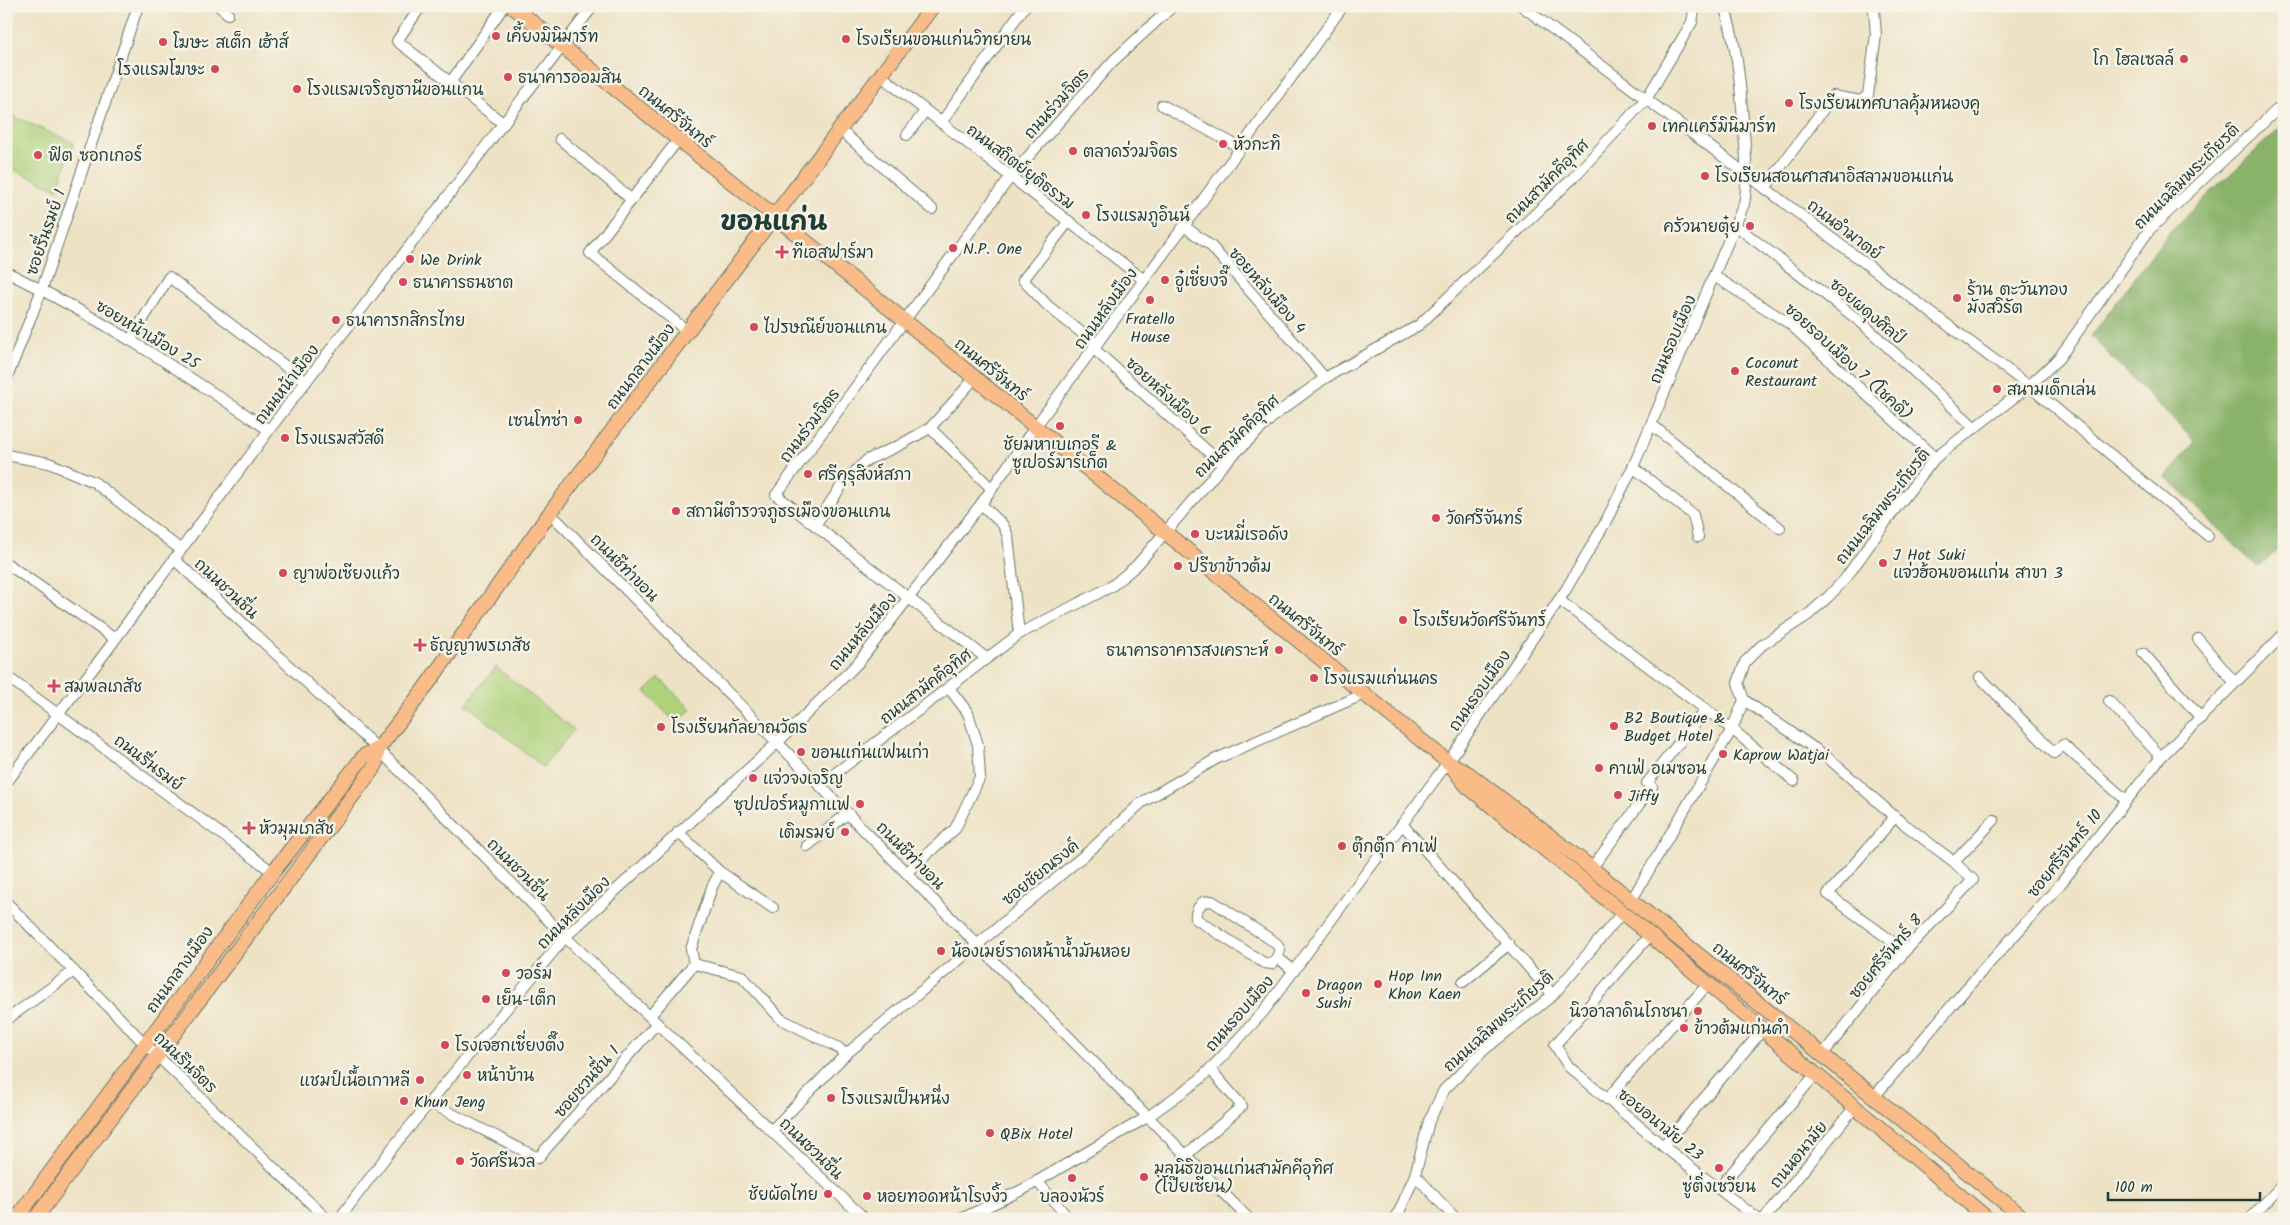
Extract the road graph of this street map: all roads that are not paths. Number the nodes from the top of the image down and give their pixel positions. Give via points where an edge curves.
1 (138, 6) edge
2 (219, 6) edge
3 (421, 6) edge
4 (504, 6) edge
5 (512, 6) edge
6 (593, 6) edge
7 (932, 6) edge
8 (1025, 6) edge
9 (1173, 6) edge
10 (1343, 6) edge
11 (1522, 6) edge
12 (1695, 6) edge
13 (1724, 6) edge
14 (1876, 6) edge
15 (228, 14) dead end
16 (563, 47) junction
17 (880, 75) junction
18 (450, 83) junction
19 (1647, 98) junction
20 (2284, 103) edge
21 (1162, 104) dead end
22 (925, 111) junction
23 (941, 123) junction
24 (504, 124) junction
25 (840, 130) junction
26 (907, 135) dead end
27 (560, 139) dead end
28 (678, 140) junction
29 (1241, 148) junction
30 (1747, 174) junction
31 (1011, 176) junction
32 (1765, 188) junction
33 (632, 200) junction
34 (932, 209) dead end
35 (773, 215) junction
36 (1069, 221) junction
37 (1735, 225) junction
38 (1184, 226) junction
39 (6, 272) edge
40 (1714, 276) junction
41 (1144, 280) junction
42 (42, 289) junction
43 (906, 321) junction
44 (687, 331) junction
45 (131, 339) junction
46 (1095, 347) junction
47 (975, 378) junction
48 (1325, 378) junction
49 (6, 380) edge
50 (306, 382) junction
51 (2029, 386) junction
52 (1652, 425) junction
53 (1035, 427) junction
54 (930, 428) junction
55 (1976, 428) junction
56 (270, 430) junction
57 (6, 455) edge
58 (1935, 458) junction
59 (1223, 466) junction
60 (1633, 467) junction
61 (992, 489) junction
62 (981, 504) junction
63 (550, 513) junction
64 (816, 524) junction
65 (1780, 528) dead end
66 (1165, 532) junction
67 (2208, 536) dead end
68 (1698, 537) dead end
69 (180, 550) junction
70 (174, 560) junction
71 (6, 563) edge
72 (908, 598) junction
73 (1560, 600) junction
74 (1019, 634) junction
75 (2284, 634) edge
76 (115, 639) junction
77 (2198, 639) dead end
78 (2143, 653) dead end
79 (986, 658) junction
80 (6, 676) edge
81 (1980, 677) dead end
82 (2235, 683) junction
83 (949, 688) junction
84 (1364, 694) junction
85 (1744, 700) junction
86 (2109, 701) dead end
87 (1706, 709) junction
88 (58, 714) junction
89 (2200, 718) junction
90 (1732, 729) junction
91 (778, 742) junction
92 (378, 748) junction
93 (2162, 757) junction
94 (1448, 762) junction
95 (1794, 781) dead end
96 (6, 783) edge
97 (820, 785) junction
98 (2126, 800) junction
99 (848, 813) junction
100 (1894, 817) junction
101 (1994, 820) dead end
102 (1402, 824) junction
103 (678, 832) junction
104 (807, 846) dead end
105 (1954, 862) junction
106 (1591, 868) junction
107 (273, 872) junction
108 (720, 872) junction
109 (907, 872) junction
110 (286, 883) junction
111 (1632, 901) junction
112 (6, 902) edge
113 (773, 908) dead end
114 (1622, 913) junction
115 (1650, 935) junction
116 (565, 937) junction
117 (977, 942) junction
118 (1509, 944) junction
119 (1905, 951) junction
120 (1277, 957) junction
121 (1704, 958) junction
122 (694, 964) junction
123 (74, 971) junction
124 (1294, 971) junction
125 (1692, 972) junction
126 (1463, 982) dead end
127 (1707, 985) junction
128 (1553, 994) junction
129 (6, 1020) edge
130 (653, 1020) junction
131 (1762, 1031) junction
132 (146, 1045) junction
133 (1823, 1054) junction
134 (157, 1055) junction
135 (845, 1055) junction
136 (1210, 1069) junction
137 (1816, 1075) junction
138 (1871, 1094) junction
139 (1606, 1099) junction
140 (429, 1102) junction
141 (1854, 1108) junction
142 (1149, 1116) junction
143 (772, 1130) junction
144 (1663, 1146) junction
145 (1186, 1155) junction
146 (1415, 1175) junction
147 (1037, 1181) junction
148 (2284, 1183) edge
149 (1718, 1189) junction
150 (26, 1206) junction
151 (40, 1217) edge
152 (1987, 1218) edge
153 (16, 1219) edge
154 (327, 1219) edge
155 (339, 1219) edge
156 (865, 1219) edge
157 (961, 1219) edge
158 (1070, 1219) edge
159 (1249, 1219) edge
160 (1393, 1219) edge
161 (1456, 1219) edge
162 (1758, 1219) edge
163 (1764, 1219) edge
164 (2024, 1219) edge
165 (2250, 1219) edge

1 - 42 street, ซอยรื่นรมย์ 1
2 - 15 street
3 - 18 street via 397,41
4 - 18 street
5 - 16 main road, ถนนศรีจันทร์
6 - 16 street, ถนนหน้าเมือง
7 - 17 main road, ถนนกลางเมือง
8 - 23 street
9 - 31 street, ถนนร่วมจิตร via 1113,61
10 - 29 street, ถนนหลังเมือง
11 - 19 street, ถนนอำมาตย์
12 - 19 street, ถนนสามัคคีอุทิศ via 1692,22
13 - 30 street, ถนนรอบเมือง via 1738,57
14 - 32 street via 1876,35 1868,95 1861,101 1833,96
16 - 24 street, ถนนหน้าเมือง
16 - 28 main road, ถนนศรีจันทร์
17 - 22 street, ถนนสถิตย์ยุติธรรม
17 - 25 main road, ถนนกลางเมือง
18 - 24 street
19 - 30 street, ถนนอำมาตย์
19 - 48 street, ถนนสามัคคีอุทิศ via 1572,179 1419,325
20 - 51 street, ถนนเฉลิมพระเกียรติ via 2150,229 2059,358
21 - 29 street
22 - 23 street, ถนนสถิตย์ยุติธรรม
22 - 26 street
23 - 31 street, ถนนสถิตย์ยุติธรรม
24 - 50 street, ถนนหน้าเมือง
25 - 34 street
25 - 35 main road, ถนนกลางเมือง
27 - 33 street
28 - 33 street
28 - 35 main road, ถนนศรีจันทร์
29 - 38 street, ถนนหลังเมือง
30 - 32 street, ถนนอำมาตย์
30 - 37 street, ถนนรอบเมือง via 1744,204
31 - 36 street, ถนนสถิตย์ยุติธรรม
31 - 43 street, ถนนร่วมจิตร
32 - 51 street, ถนนอำมาตย์
33 - 44 street via 590,254
35 - 43 main road, ถนนศรีจันทร์
35 - 44 main road, ถนนกลางเมือง
36 - 41 street, ถนนสถิตย์ยุติธรรม
36 - 46 street, ซอยหลังเมือง 6 via 1023,280
37 - 40 street, ถนนรอบเมือง
37 - 55 street, ซอยผดุงศิลป์ via 1862,323
38 - 41 street, ถนนหลังเมือง
38 - 48 street, ซอยหลังเมือง 4 via 1211,246
39 - 42 street, ซอยหน้าเมือง 25
40 - 52 street, ถนนรอบเมือง
40 - 58 street, ซอยรอบเมือง 7 (โชคดี) via 1790,324
41 - 46 street, ถนนหลังเมือง
42 - 45 street, ซอยหน้าเมือง 25
42 - 49 street, ซอยรื่นรมย์ 1
43 - 47 main road, ถนนศรีจันทร์
43 - 64 street, ถนนร่วมจิตร via 776,495
44 - 63 main road, ถนนกลางเมือง
45 - 50 street via 169,277
45 - 56 street, ซอยหน้าเมือง 25
46 - 53 street, ถนนหลังเมือง
46 - 59 street, ซอยหลังเมือง 6
47 - 53 main road, ถนนศรีจันทร์
47 - 54 street
48 - 59 street, ถนนสามัคคีอุทิศ via 1276,414
50 - 56 street, ถนนหน้าเมือง
51 - 55 street, ถนนเฉลิมพระเกียรติ
51 - 67 street, ถนนอำมาตย์
52 - 60 street, ถนนรอบเมือง
52 - 65 street
53 - 61 street, ถนนหลังเมือง
53 - 66 main road, ถนนศรีจันทร์
54 - 61 street
54 - 64 street via 867,460 844,482
55 - 58 street, ถนนเฉลิมพระเกียรติ
56 - 69 street, ถนนหน้าเมือง
57 - 69 street via 49,463 94,482
58 - 85 street, ถนนเฉลิมพระเกียรติ via 1845,579 1808,615 1762,646 1745,662 1738,683
59 - 66 street, ถนนสามัคคีอุทิศ
60 - 68 street via 1693,515
60 - 73 street, ถนนรอบเมือง
61 - 62 street, ถนนหลังเมือง
62 - 72 street, ถนนหลังเมือง
62 - 74 street via 1003,525 1008,536
63 - 91 street, ถนนชีท่าขอน
63 - 92 main road, ถนนกลางเมือง
64 - 72 street
66 - 74 street, ถนนสามัคคีอุทิศ via 1137,565 1112,586
66 - 84 main road, ถนนศรีจันทร์
69 - 70 street, ถนนหน้าเมือง
70 - 76 street, ถนนหน้าเมือง
70 - 92 street, ถนนชวนชื่น
71 - 76 street
72 - 79 street
72 - 91 street, ถนนหลังเมือง via 859,662
73 - 87 street
73 - 94 street, ถนนรอบเมือง
74 - 79 street, ถนนสามัคคีอุทิศ
75 - 82 street, ซอยศรีจันทร์ 10
76 - 88 street, ถนนหน้าเมือง
77 - 82 street
78 - 89 street
79 - 83 street, ถนนสามัคคีอุทิศ
80 - 88 street, ถนนรื่นรมย์
81 - 98 street via 2054,753 2063,745
82 - 89 street, ซอยศรีจันทร์ 10
83 - 97 street, ถนนสามัคคีอุทิศ
83 - 109 street via 968,713 978,744 980,776 955,829
84 - 94 main road, ถนนศรีจันทร์
84 - 117 street, ซอยชัยณรงค์ via 1216,759 1141,802 1094,846
85 - 90 street
85 - 100 street via 1827,757
86 - 93 street
87 - 90 street
87 - 106 street via 1647,783 1652,787
88 - 96 street, ถนนหน้าเมือง
88 - 107 street, ถนนรื่นรมย์
89 - 93 street, ซอยศรีจันทร์ 10
90 - 95 street
90 - 111 street
91 - 97 street, ถนนชีท่าขอน
91 - 103 street, ถนนหลังเมือง
92 - 107 main road, ถนนกลางเมือง via 364,756
92 - 110 main road, ถนนกลางเมือง via 374,766
92 - 116 street, ถนนชวนชื่น
93 - 98 street, ซอยศรีจันทร์ 10
94 - 102 street, ถนนรอบเมือง
94 - 106 main road, ถนนศรีจันทร์ via 1469,774
94 - 114 main road, ถนนศรีจันทร์ via 1466,785
97 - 99 street, ถนนชีท่าขอน
98 - 138 street, ซอยศรีจันทร์ 10 via 2058,887
99 - 104 street
99 - 109 street, ถนนชีท่าขอน
100 - 105 street
100 - 119 street via 1828,894
101 - 105 street
102 - 118 street
102 - 124 street, ถนนรอบเมือง
103 - 108 street
103 - 116 street, ถนนหลังเมือง
105 - 119 street, ซอยศรีจันทร์ 8 via 1974,880
106 - 111 main road, ถนนศรีจันทร์
107 - 110 main road
107 - 132 main road, ถนนกลางเมือง
108 - 113 street
108 - 122 street via 691,949
109 - 117 street, ถนนชีท่าขอน
110 - 134 main road, ถนนกลางเมือง
111 - 121 main road, ถนนศรีจันทร์
112 - 123 street, ถนนรึนจิตร
114 - 115 main road, ถนนศรีจันทร์
114 - 128 street, ถนนเฉลิมพระเกียรติ
115 - 125 main road, ถนนศรีจันทร์
115 - 139 street, ซอยอนามัย 23 via 1555,1045 1569,1067
116 - 130 street, ถนนชวนชื่น
116 - 140 street, ถนนหลังเมือง
117 - 135 street, ซอยชัยณรงค์
117 - 142 street, ถนนชีท่าขอน
118 - 126 street
118 - 128 street
119 - 133 street, ซอยศรีจันทร์ 8
120 - 120 street via 1272,964 1264,963 1196,918 1195,912 1202,902 1212,901 1276,943 1280,950
120 - 124 street
121 - 125 main road
121 - 133 main road, ถนนศรีจันทร์
122 - 130 street, ซอยชวนชื่น 1
122 - 135 street via 742,976 781,1019 840,1048
123 - 129 street
123 - 132 street, ถนนรึนจิตร
124 - 136 street, ถนนรอบเมือง via 1264,1011
125 - 127 main road, ถนนศรีจันทร์
127 - 131 main road, ถนนศรีจันทร์
127 - 139 street
128 - 146 street, ถนนเฉลิมพระเกียรติ via 1485,1049 1444,1090 1429,1121
130 - 140 street, ซอยชวนชื่น 1 via 538,1158
130 - 143 street, ถนนชวนชื่น
131 - 137 main road, ถนนศรีจันทร์
131 - 144 street
132 - 134 street, ถนนรึนจิตร
132 - 150 main road, ถนนกลางเมือง
133 - 138 main road, ถนนศรีจันทร์
134 - 151 main road, ถนนกลางเมือง
134 - 154 street, ถนนรึนจิตร
135 - 143 street, ซอยชัยณรงค์
136 - 142 street, ถนนรอบเมือง
136 - 145 street via 1242,1106
137 - 141 main road, ถนนศรีจันทร์
137 - 149 street
138 - 141 main road
138 - 164 main road, ถนนศรีจันทร์
139 - 144 street, ซอยอนามัย 23
140 - 155 street, ถนนหลังเมือง
141 - 152 main road, ถนนศรีจันทร์
141 - 163 street, ถนนอนามัย
142 - 145 street, ถนนชีท่าขอน
142 - 147 street, ถนนรอบเมือง
143 - 156 street, ถนนชวนชื่น
144 - 149 street, ซอยอนามัย 23
145 - 159 street, ถนนชีท่าขอน
146 - 160 street, ถนนเฉลิมพระเกียรติ
146 - 161 street
147 - 157 street, ถนนรอบเมือง
147 - 158 street
148 - 165 street
149 - 162 street, ซอยอนามัย 23
150 - 151 main road
150 - 153 main road, ถนนกลางเมือง

